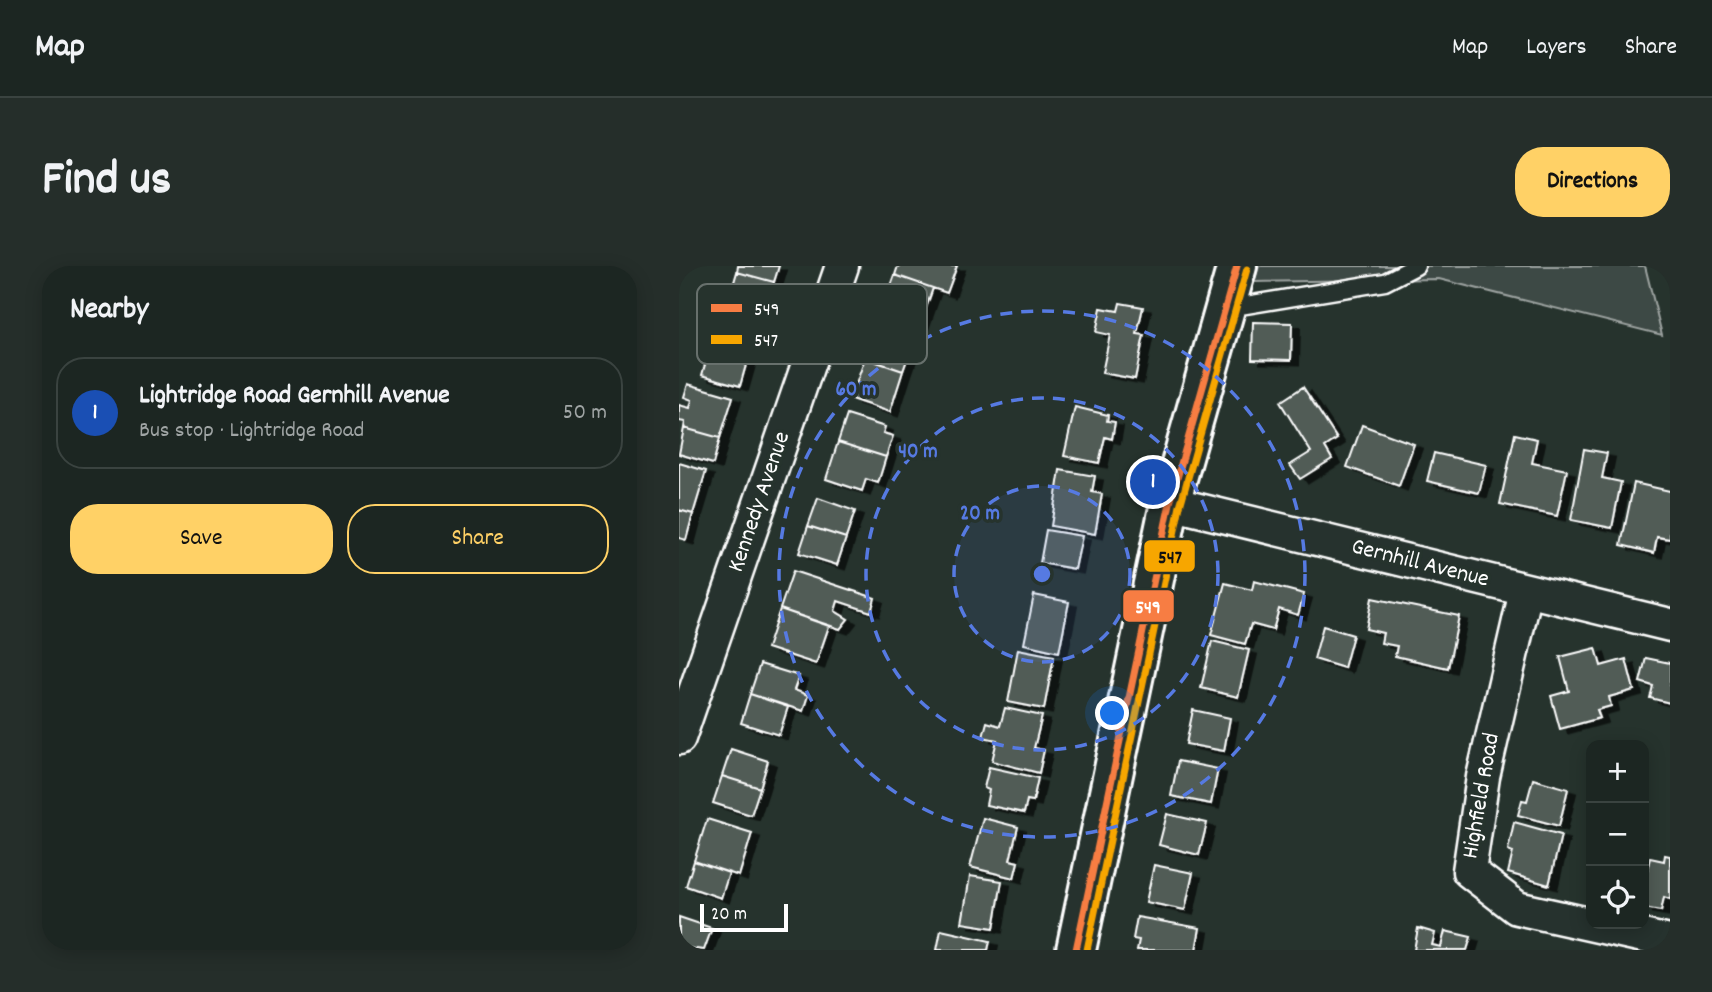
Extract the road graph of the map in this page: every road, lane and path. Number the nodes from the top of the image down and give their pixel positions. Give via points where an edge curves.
1 (842, 266) edge
2 (1237, 266) edge
3 (1416, 266) edge
4 (836, 284) edge
5 (1225, 309) junction
6 (808, 364) edge
7 (1170, 503) junction
8 (1526, 591) junction
9 (1670, 625) edge
10 (679, 738) edge
11 (1670, 942) edge
12 (1076, 950) edge

1 - 4 street, Kennedy Avenue
2 - 5 street
3 - 5 lane via 1385,282
5 - 7 street
6 - 10 street, Kennedy Avenue
7 - 8 street, Gernhill Avenue
7 - 12 street
8 - 9 street, Gernhill Avenue
8 - 11 street, Highfield Road via 1483,777 1469,871 1517,908

